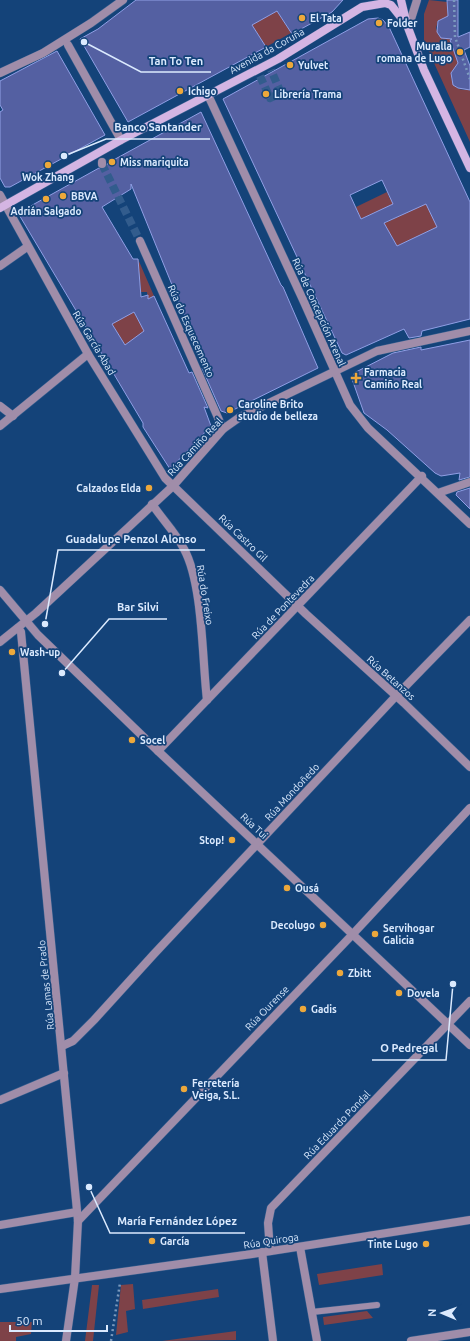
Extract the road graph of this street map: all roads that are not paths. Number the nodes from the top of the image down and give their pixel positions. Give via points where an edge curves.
1 (123, 0) edge
2 (372, 0) edge
3 (401, 0) edge
4 (417, 0) edge
5 (364, 3) edge
6 (407, 25) junction
7 (68, 45) dead end
8 (0, 72) edge
9 (208, 95) junction
10 (121, 140) junction
11 (470, 168) edge
12 (0, 195) edge
13 (3, 206) edge
14 (140, 241) tunnel mouth
15 (27, 247) junction
16 (0, 266) edge
17 (470, 331) edge
18 (88, 354) junction
19 (335, 372) junction
20 (0, 406) edge
21 (13, 416) junction
22 (0, 426) edge
23 (223, 429) junction
24 (422, 476) junction
25 (470, 482) edge
26 (172, 486) junction
27 (438, 493) junction
28 (152, 504) junction
29 (470, 524) edge
30 (0, 590) edge
31 (298, 605) junction
32 (470, 620) edge
33 (26, 621) junction
34 (18, 628) junction
35 (0, 642) edge
36 (396, 696) junction
37 (207, 700) junction
38 (158, 751) junction
39 (470, 767) edge
40 (470, 808) edge
41 (258, 844) junction
42 (352, 935) junction
43 (470, 1001) edge
44 (448, 1025) junction
45 (470, 1045) edge
46 (62, 1046) junction
47 (64, 1073) junction
48 (0, 1100) edge
49 (78, 1216) junction
50 (470, 1220) edge
51 (0, 1226) edge
52 (300, 1247) junction
53 (266, 1252) junction
54 (75, 1278) junction
55 (0, 1290) edge
56 (377, 1305) dead end
57 (312, 1312) junction
58 (470, 1332) edge
59 (66, 1341) edge
60 (273, 1341) edge
61 (317, 1341) edge
62 (411, 1341) edge

1 - 8 street via 43,53
2 - 5 street, Avenida da Coruña
3 - 6 street
4 - 6 street
5 - 6 street via 391,5
5 - 9 street, Avenida da Coruña via 278,59
6 - 11 street via 424,70
7 - 10 street
9 - 10 street, Avenida da Coruña
9 - 19 street, Rúa de Concepción Arenal
10 - 13 street, Avenida da Coruña
12 - 13 street, Rúa García Abad
13 - 15 street, Rúa García Abad
14 - 23 street, Rúa do Esquecemento
15 - 16 street
15 - 18 street, Rúa García Abad
17 - 19 street, Rúa Camiño Real via 388,348
18 - 21 street
18 - 26 street, Rúa García Abad
19 - 23 street, Rúa Camiño Real via 260,406
19 - 24 street, Rúa de Concepción Arenal via 350,405 368,428
20 - 21 street
21 - 22 street
23 - 26 street, Rúa Camiño Real
24 - 27 street, Rúa de Concepción Arenal
24 - 31 street, Rúa de Pontevedra
25 - 27 street
26 - 28 street, Rúa Camiño Real
26 - 31 street, Rúa Castro Gil
27 - 29 street, Rúa de Concepción Arenal
28 - 33 street, Rúa Camiño Real
28 - 37 street, Rúa do Freixo via 184,548 191,565 198,601
30 - 33 street, Rúa Tui
31 - 36 street, Rúa Betanzos
31 - 37 street, Rúa de Pontevedra
32 - 36 street, Rúa Mondoñedo
33 - 34 street, Rúa Camiño Real
33 - 38 street, Rúa Tui
34 - 35 street, Rúa Camiño Real
34 - 46 street, Rúa Lamas de Prado via 21,632
36 - 39 street, Rúa Betanzos
36 - 41 street, Rúa Mondoñedo
37 - 38 street, Rúa de Pontevedra
38 - 41 street, Rúa Tui
40 - 42 street, Rúa Ourense
41 - 42 street, Rúa Tui
41 - 46 street, Rúa Mondoñedo via 94,1020 73,1041
42 - 44 street, Rúa Tui
42 - 49 street, Rúa Ourense
43 - 44 street, Rúa Eduardo Pondal
44 - 45 street, Rúa Tui
44 - 53 street, Rúa Eduardo Pondal via 271,1208
46 - 47 street, Rúa Lamas de Prado
47 - 48 street
47 - 49 street, Rúa Lamas de Prado
49 - 51 street
49 - 54 street, Rúa Lamas de Prado
50 - 52 street, Rúa Quiroga
52 - 53 street, Rúa Quiroga
52 - 57 street
53 - 54 street, Rúa Quiroga
53 - 60 street, Rúa Eduardo Pondal
54 - 55 street, Rúa Quiroga
54 - 59 street, Rúa Lamas de Prado
56 - 57 lane
57 - 61 street
58 - 62 street

